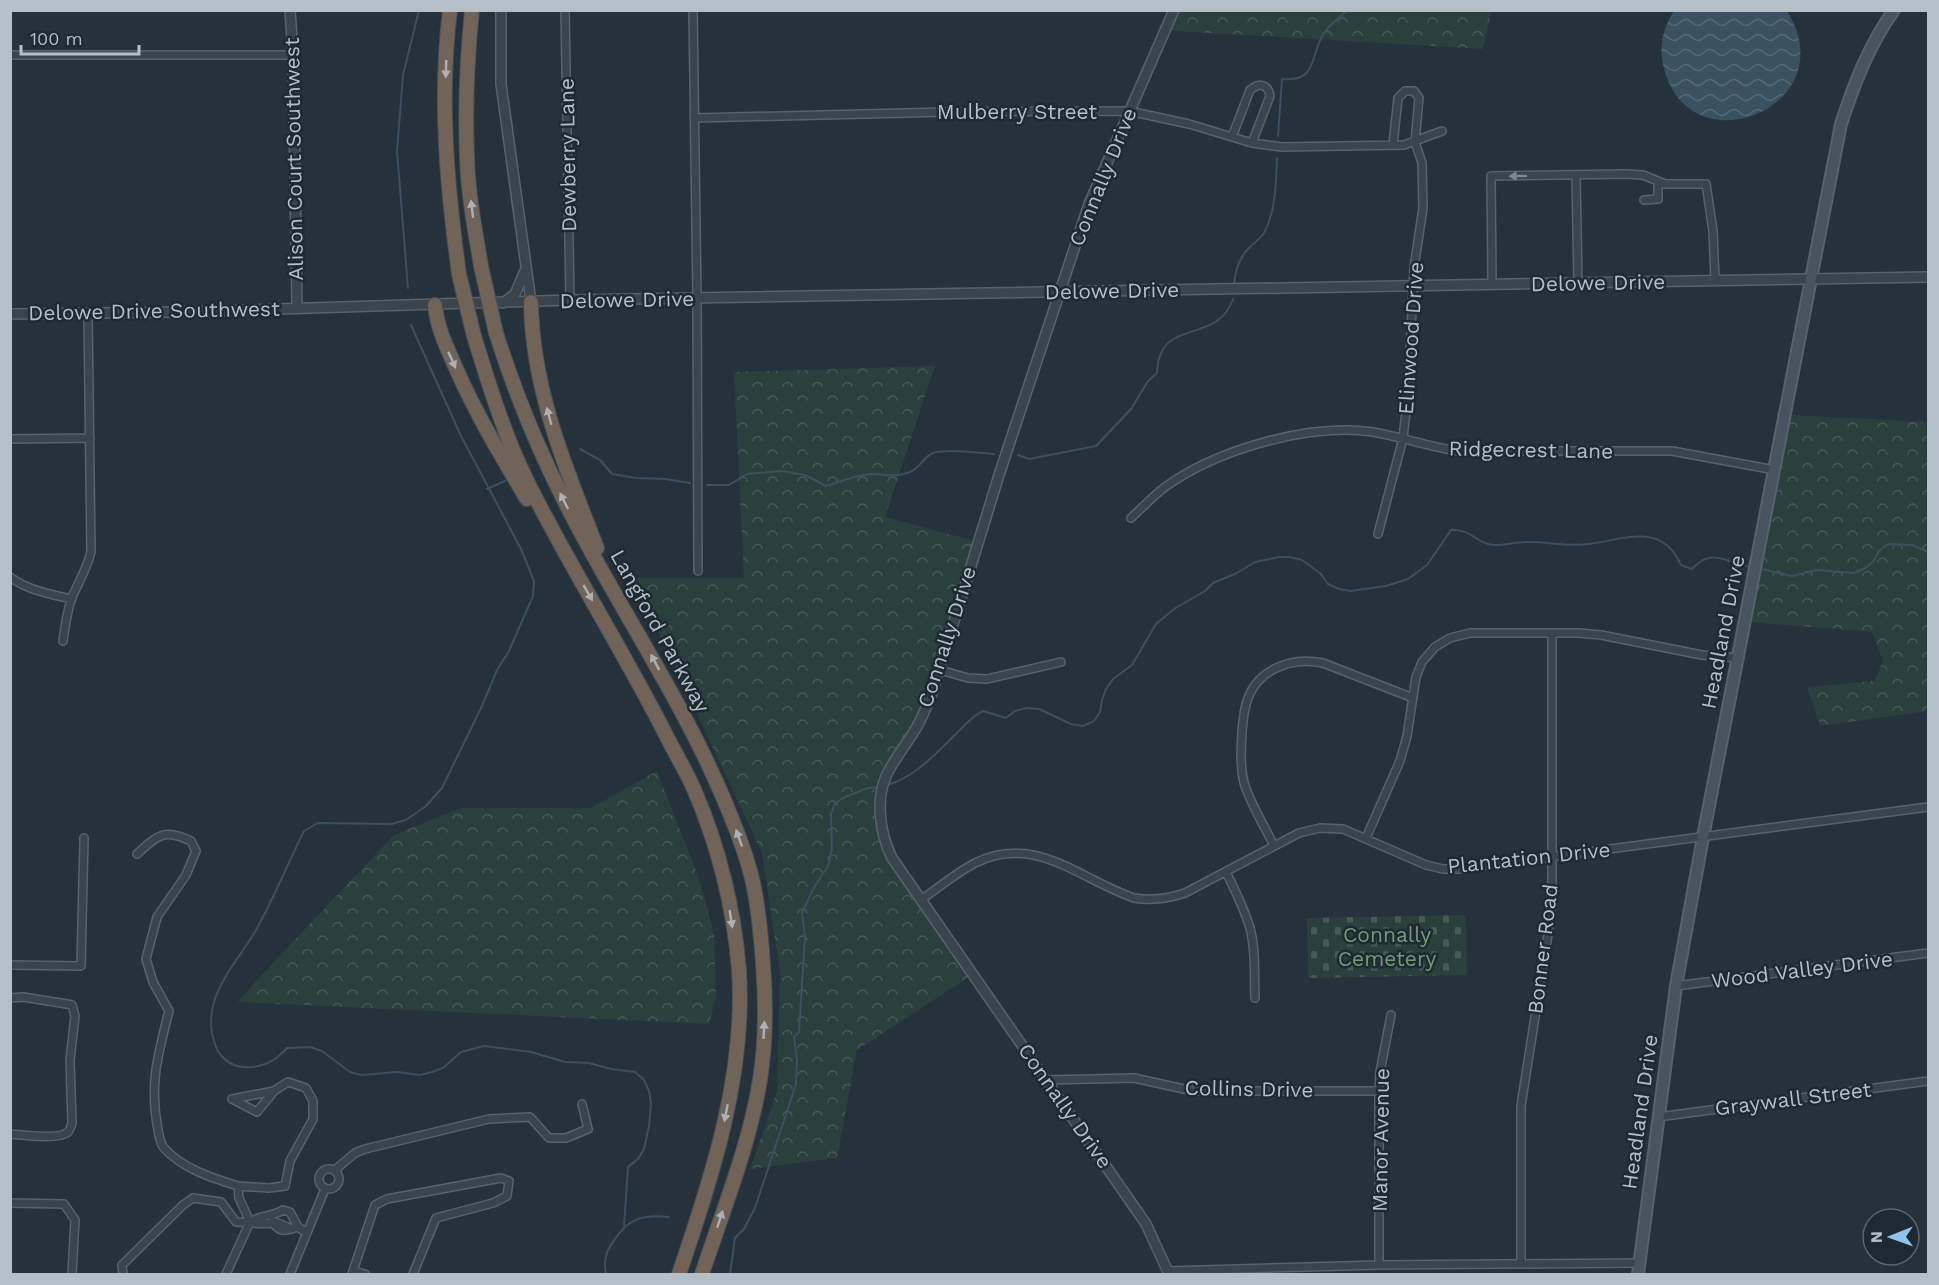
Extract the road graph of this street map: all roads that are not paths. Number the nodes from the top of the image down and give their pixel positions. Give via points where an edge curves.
1 (290, 10) edge
2 (450, 10) edge
3 (472, 10) edge
4 (501, 10) edge
5 (565, 10) edge
6 (693, 10) edge
7 (1173, 10) edge
8 (1894, 10) edge
9 (10, 55) edge
10 (293, 55) junction
11 (1129, 111) junction
12 (694, 118) junction
13 (1442, 131) dead end
14 (1232, 137) junction
15 (1415, 142) junction
16 (1252, 143) junction
17 (1393, 145) junction
18 (1576, 175) junction
19 (1665, 184) junction
20 (1644, 200) dead end
21 (526, 269) junction
22 (1929, 277) edge
23 (1811, 279) junction
24 (1715, 280) junction
25 (1578, 283) junction
26 (1491, 285) junction
27 (1413, 286) junction
28 (1058, 292) junction
29 (697, 298) junction
30 (570, 300) junction
31 (531, 302) junction
32 (502, 303) junction
33 (435, 305) junction
34 (297, 308) junction
35 (10, 314) edge
36 (88, 314) junction
37 (90, 438) junction
38 (1403, 438) junction
39 (10, 439) edge
40 (1774, 470) junction
41 (1131, 518) dead end
42 (1378, 534) dead end
43 (575, 570) junction
44 (698, 572) dead end
45 (10, 577) edge
46 (614, 589) junction
47 (72, 599) junction
48 (1552, 633) junction
49 (63, 640) dead end
50 (1738, 658) junction
51 (1061, 662) dead end
52 (940, 670) junction
53 (1413, 698) junction
54 (1929, 807) edge
55 (1703, 837) junction
56 (84, 838) dead end
57 (1366, 838) junction
58 (1274, 846) junction
59 (137, 854) dead end
60 (1553, 857) junction
61 (1226, 872) junction
62 (921, 900) junction
63 (1929, 953) edge
64 (10, 965) edge
65 (1676, 986) junction
66 (10, 998) edge
67 (1255, 998) dead end
68 (1391, 1016) dead end
69 (1047, 1080) junction
70 (1929, 1081) edge
71 (274, 1091) junction
72 (1379, 1091) junction
73 (582, 1104) dead end
74 (1658, 1117) junction
75 (10, 1134) edge
76 (335, 1170) junction
77 (238, 1186) junction
78 (325, 1189) junction
79 (10, 1203) edge
80 (273, 1218) junction
81 (250, 1222) junction
82 (295, 1225) junction
83 (307, 1233) junction
84 (1521, 1264) junction
85 (1379, 1265) junction
86 (1638, 1269) edge
87 (352, 1273) edge
88 (1169, 1273) edge
89 (72, 1275) edge
90 (123, 1275) edge
91 (226, 1275) edge
92 (290, 1275) edge
93 (365, 1275) edge
94 (413, 1275) edge
95 (679, 1275) edge
96 (702, 1275) edge

1 - 10 street, Alison Court Southwest
2 -> 43 highway, Langford Parkway, bridge via 445,145 459,273 474,336 507,434 527,481
46 -> 3 highway, Langford Parkway, bridge via 579,530 530,430 496,333 481,266 467,158
4 - 21 street via 501,84
5 - 30 street, Dewberry Lane
6 - 12 street
7 - 11 street, Connally Drive
8 - 23 main road, Headland Drive via 1869,50 1841,124
9 - 10 street
10 - 34 street, Alison Court Southwest
11 - 12 street, Mulberry Street
11 - 14 street, Mulberry Street
11 - 28 street, Connally Drive via 1089,204
12 - 29 street
13 - 15 street, Mulberry Street
14 - 16 street, Mulberry Street
14 - 16 street via 1250,90 1263,85 1270,96
15 - 17 street, Mulberry Street
15 - 17 street, Elinwood Drive via 1419,98 1414,91 1405,90 1398,98
15 - 27 street, Elinwood Drive via 1422,163 1423,208
16 - 17 street, Mulberry Street via 1282,147
18 - 19 street via 1643,175
18 - 25 street
18 -> 26 street via 1491,176
19 - 20 street via 1658,184 1658,199
19 - 24 street via 1707,184
21 - 31 street
21 - 32 street via 515,294
22 - 23 street, Delowe Drive
23 - 24 street, Delowe Drive
23 - 40 main road, Headland Drive
24 - 25 street, Delowe Drive
25 - 26 street, Delowe Drive
26 - 27 street, Delowe Drive
27 - 28 street, Delowe Drive
27 - 38 street, Elinwood Drive
28 - 29 street, Delowe Drive
28 - 52 street, Connally Drive
29 - 30 street, Delowe Drive
29 - 44 street
30 - 31 street, Delowe Drive
31 - 32 street, Delowe Drive
46 -> 31 highway via 552,426 532,338
32 - 33 street, Delowe Drive
33 - 34 street, Delowe Drive
33 -> 43 highway via 444,342 484,425
34 - 36 street, Delowe Drive Southwest
35 - 36 street, Delowe Drive Southwest
36 - 37 street
37 - 39 street
37 - 47 street via 91,552
38 - 40 street, Ridgecrest Lane via 1458,451 1672,451
38 - 41 street, Ridgecrest Lane via 1339,430 1269,440 1192,471 1165,488
38 - 42 street, Elinwood Drive
40 - 50 main road, Headland Drive
43 -> 95 highway, Langford Parkway via 694,789 717,852 737,958 738,1027 733,1081 701,1210
45 - 47 street via 37,591
96 -> 46 highway, Langford Parkway via 746,1144 760,1080 766,999 759,912 743,849 713,773
47 - 49 street
48 - 50 street via 1601,635 1702,655
48 - 53 street via 1459,634 1450,638 1422,662
48 - 60 street, Bonner Road
50 - 55 main road, Headland Drive
51 - 52 street via 987,679
52 - 62 street, Connally Drive via 918,723 887,774 881,798 886,846
53 - 57 street via 1400,761
53 - 58 street via 1311,661 1283,664 1260,679 1245,707 1241,763 1250,798
54 - 55 street, Plantation Drive
55 - 60 street, Plantation Drive
55 - 65 main road, Headland Drive
56 - 64 street via 81,966
57 - 58 street, Plantation Drive via 1343,829 1320,828
57 - 60 street, Plantation Drive via 1443,869
58 - 61 street, Plantation Drive
59 - 77 street via 156,836 175,833 191,841 196,851 186,875 157,917 146,959 169,1011 155,1065 153,1107 161,1146 207,1177
60 - 84 street, Bonner Road via 1549,928 1521,1106
61 - 62 street, Plantation Drive via 1185,893 1146,900 1124,894 1048,858 1009,853 973,864
61 - 67 street via 1250,929
62 - 69 street, Connally Drive
63 - 65 street, Wood Valley Drive
65 - 74 main road, Headland Drive
66 - 75 street via 67,1004 74,1009 75,1016 69,1131 51,1136
68 - 72 street, Manor Avenue
69 - 72 street, Collins Drive via 1134,1078 1193,1091
69 - 88 street, Connally Drive via 1146,1224
70 - 74 street, Graywall Street
71 - 71 street via 257,1112 232,1099 250,1095
71 - 77 street via 288,1082 306,1088 313,1101 313,1119 290,1161 285,1186
72 - 85 street, Manor Avenue
73 - 76 street via 588,1129 566,1138 549,1138 530,1118 489,1119 365,1149
74 - 86 main road, Headland Drive
76 - 78 street via 339,1182 332,1189
76 - 78 street via 325,1169 319,1175 318,1182
77 - 81 street
78 - 83 street
79 - 89 street via 64,1204 75,1221
80 - 81 street
80 - 82 street
80 - 82 street via 283,1210 290,1212
81 - 90 street via 236,1222 221,1202 193,1198 123,1265
81 - 91 street
82 - 83 street
83 - 92 street
84 - 85 street
84 - 86 street
85 - 88 street
87 - 93 street
87 - 94 street via 375,1205 387,1199 501,1178 509,1181 507,1196 436,1218

